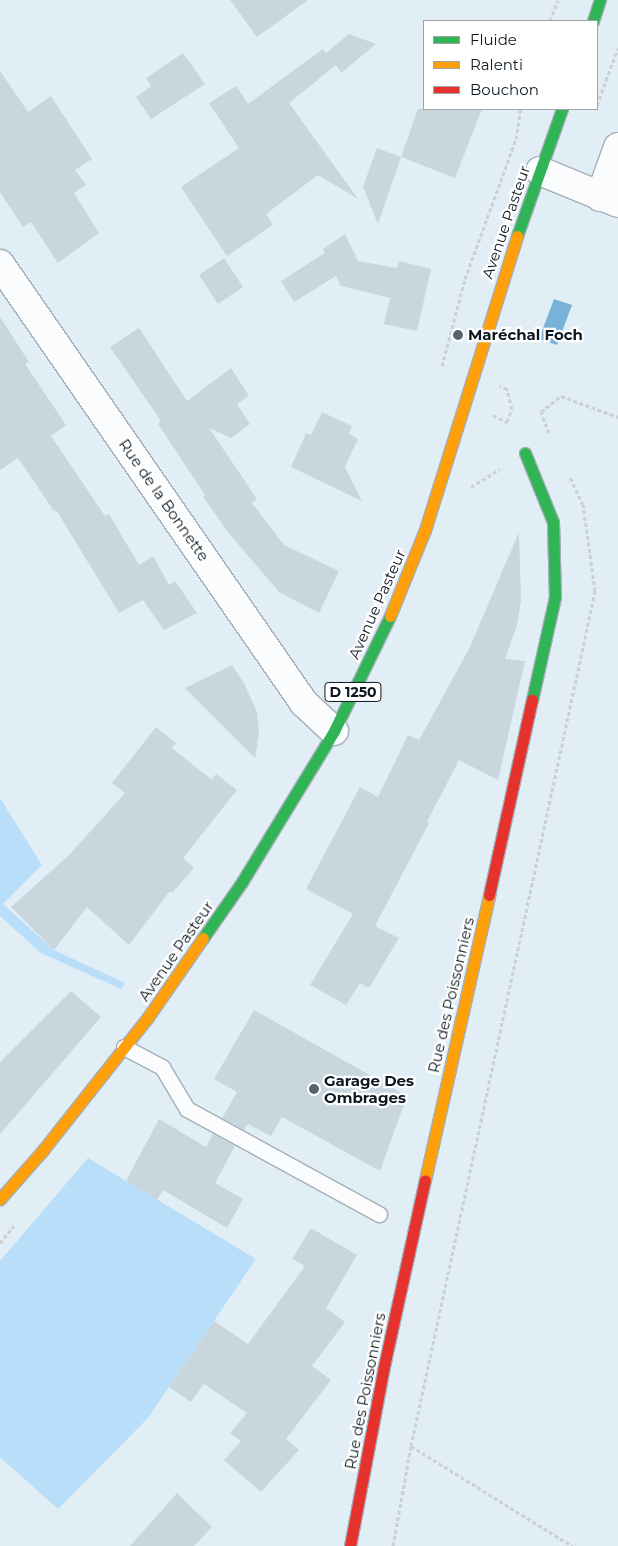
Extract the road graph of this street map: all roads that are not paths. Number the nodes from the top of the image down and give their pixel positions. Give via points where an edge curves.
1 (600, 0) edge
2 (593, 20) edge
3 (562, 110) edge
4 (618, 147) edge
5 (540, 171) junction
6 (609, 200) edge
7 (0, 264) edge
8 (525, 453) road end
9 (334, 731) junction
10 (124, 1047) junction
11 (0, 1199) edge
12 (379, 1214) dead end
13 (350, 1546) edge

1 - 2 main road
3 - 5 main road, Avenue Pasteur / D 1250
4 - 6 street
5 - 6 street
5 - 9 main road, Avenue Pasteur / D 1250 via 507,264 425,530 398,600
7 - 9 street, Rue de la Bonnette via 304,703
8 - 13 main road, Rue des Poissonniers via 553,522 555,598 384,1366
9 - 10 main road, Avenue Pasteur / D 1250 via 242,882
10 - 11 main road, Avenue Pasteur / D 1250
10 - 12 lane via 162,1067 187,1109

